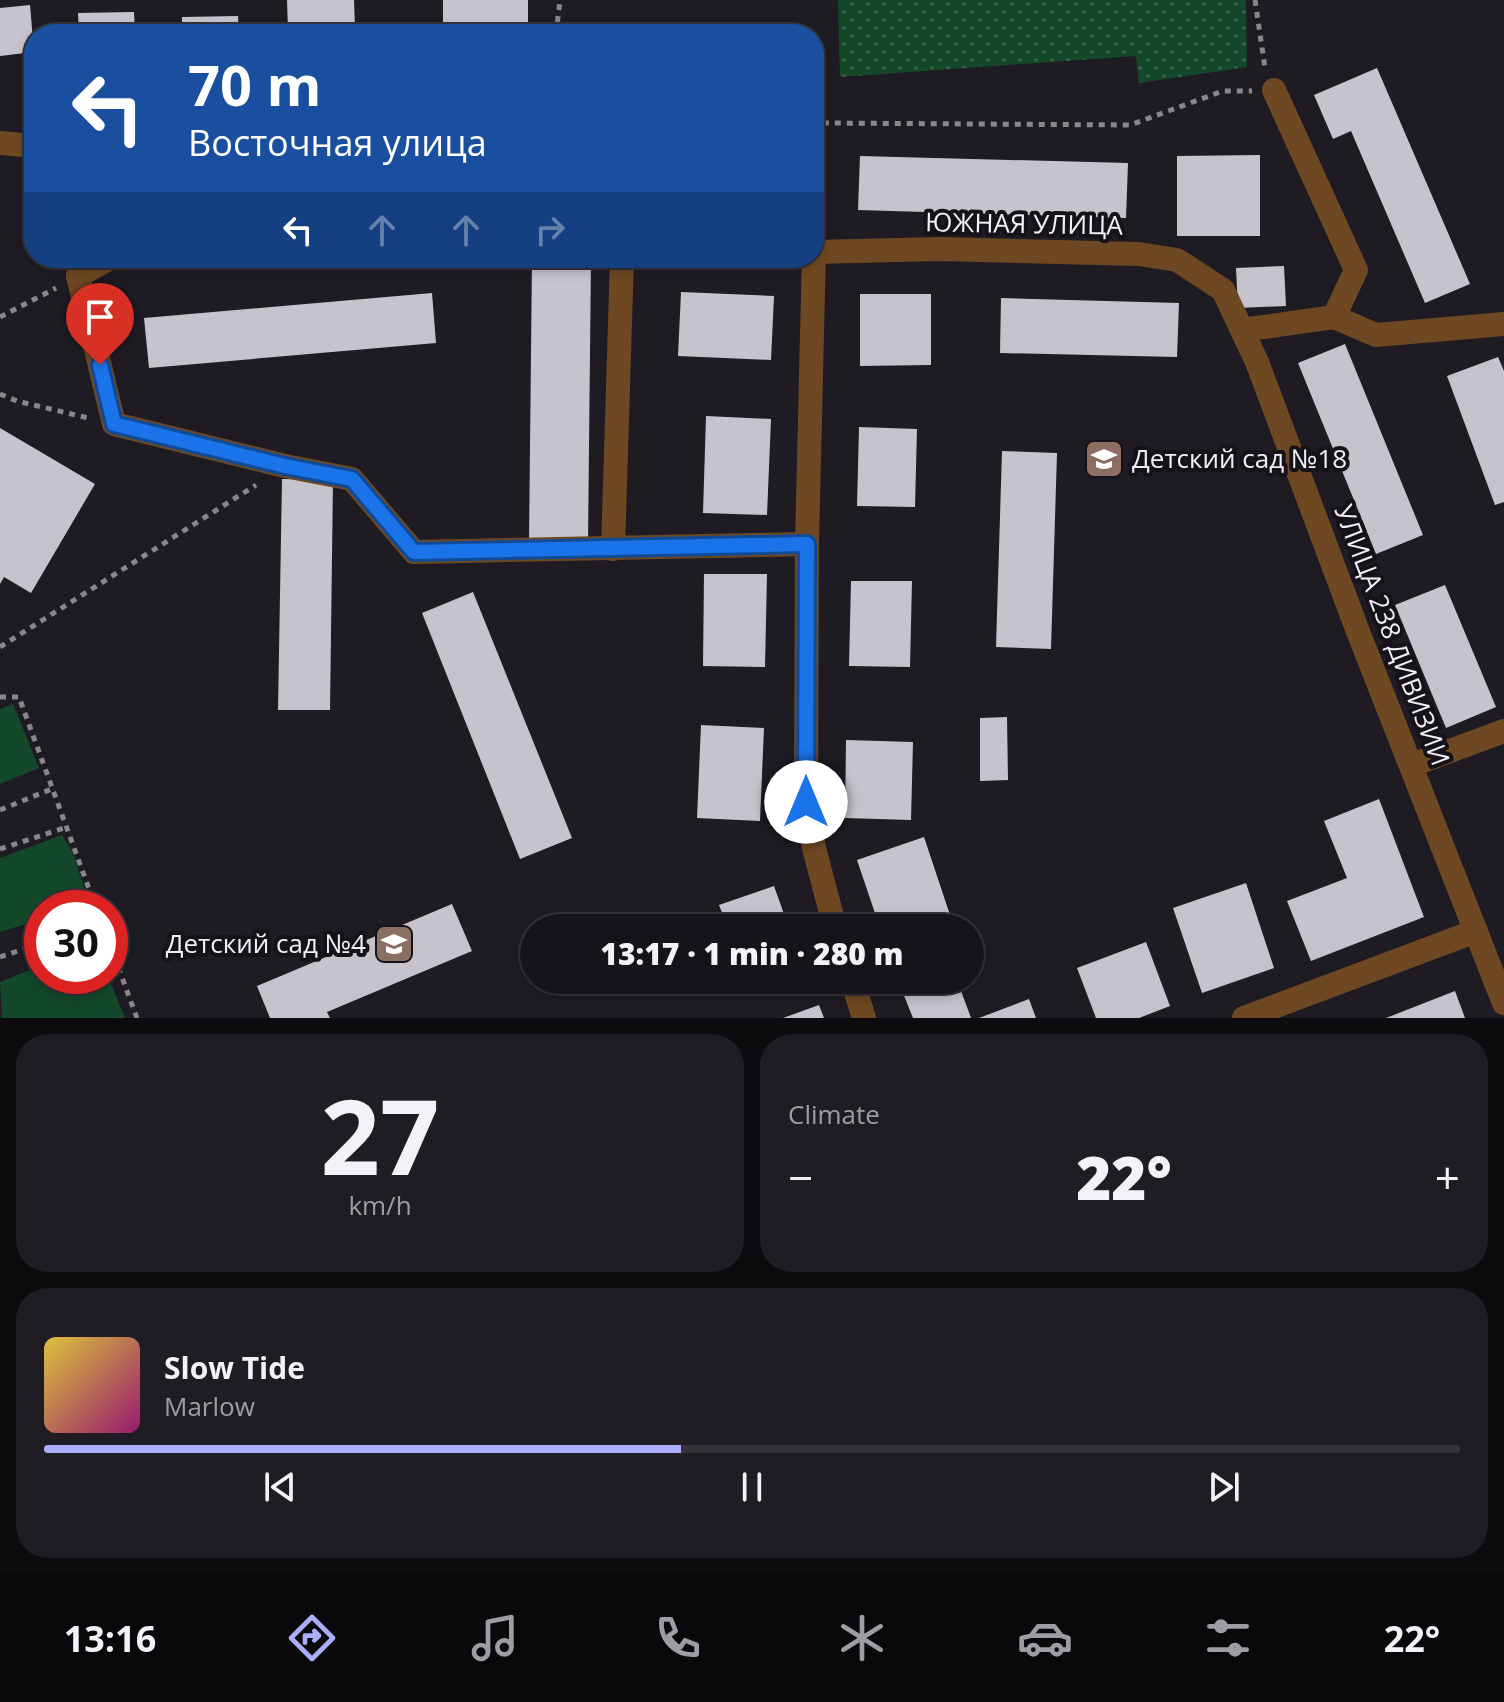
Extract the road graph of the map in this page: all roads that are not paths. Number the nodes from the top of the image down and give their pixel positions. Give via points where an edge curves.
1 (1274, 90) road end
2 (0, 143) edge
3 (24, 145) edge
4 (824, 252) edge
5 (80, 268) edge
6 (622, 268) edge
7 (814, 268) edge
8 (1223, 290) joint
9 (1334, 317) junction
10 (1504, 324) edge
11 (1242, 330) junction
12 (807, 544) junction
13 (613, 549) junction
14 (1504, 731) edge
15 (1412, 765) junction
16 (831, 914) edge
17 (1476, 931) junction
18 (856, 994) edge
19 (1504, 1003) edge
20 (864, 1018) edge
21 (1244, 1018) edge

1 - 9 street via 1356,270
2 - 3 street
4 - 8 street, ЮЖНАЯ УЛИЦА via 1139,254 1177,260
5 - 13 street via 114,424 352,479 414,552
6 - 13 street
7 - 12 street
8 - 11 street, УЛИЦА 238 ДИВИЗИИ
9 - 10 street via 1376,335
9 - 11 street
11 - 15 street, УЛИЦА 238 ДИВИЗИИ
12 - 13 street
12 - 16 street via 806,802
14 - 15 street
15 - 17 street, УЛИЦА 238 ДИВИЗИИ
17 - 19 street, УЛИЦА 238 ДИВИЗИИ
17 - 21 street
18 - 20 street

